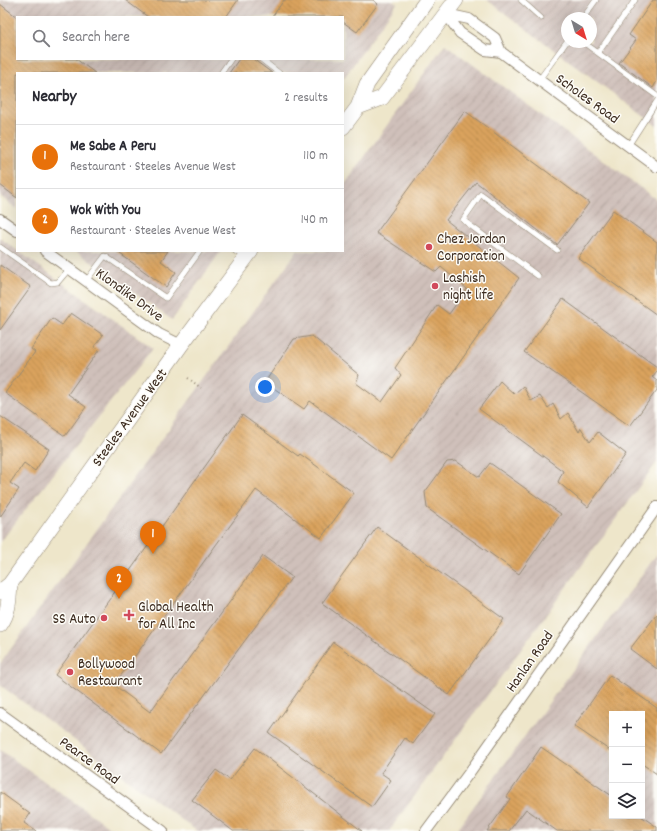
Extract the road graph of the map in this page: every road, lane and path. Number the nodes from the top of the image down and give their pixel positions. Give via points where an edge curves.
1 (428, 0) edge
2 (456, 0) edge
3 (521, 0) edge
4 (596, 0) edge
5 (636, 0) edge
6 (587, 12) edge
7 (446, 14) junction
8 (541, 18) dead end
9 (562, 48) edge
10 (591, 48) edge
11 (501, 52) junction
12 (598, 53) junction
13 (230, 60) edge
14 (262, 60) edge
15 (222, 72) edge
16 (278, 72) edge
17 (539, 80) junction
18 (657, 96) edge
19 (657, 101) edge
20 (358, 107) junction
21 (344, 124) edge
22 (628, 146) junction
23 (654, 163) edge
24 (0, 219) edge
25 (16, 230) edge
26 (0, 247) edge
27 (557, 250) dead end
28 (46, 252) edge
29 (199, 252) edge
30 (105, 253) edge
31 (244, 253) edge
32 (69, 269) junction
33 (538, 276) dead end
34 (86, 281) junction
35 (181, 345) junction
36 (188, 378) dead end
37 (201, 388) dead end
38 (657, 507) edge
39 (5, 588) edge
40 (0, 625) edge
41 (0, 712) edge
42 (163, 831) edge
43 (426, 831) edge

1 - 7 main road
1 - 20 main road via 367,84
2 - 7 main road
3 - 8 lane
4 - 6 lane
5 - 12 lane
7 - 11 street, Scholes Road via 460,33 485,50
7 - 11 street, Scholes Road via 469,20 495,38
7 - 20 main road via 382,98
9 - 17 lane
10 - 12 lane
11 - 17 street, Scholes Road
12 - 18 lane
13 - 15 lane
14 - 16 lane
17 - 22 street, Scholes Road
19 - 22 lane
20 - 21 main road
22 - 23 street, Scholes Road
24 - 25 street
26 - 32 lane via 51,283 58,282
27 - 33 lane via 481,194 463,220
28 - 32 street, Klondike Drive
29 - 30 lane via 166,298
30 - 34 lane
31 - 35 main road, Steeles Avenue West
32 - 34 street, Klondike Drive
34 - 35 street, Klondike Drive via 159,334
35 - 39 main road, Steeles Avenue West
36 - 37 path
38 - 43 street, Hanlan Road
39 - 40 main road, Steeles Avenue West via 8,608
41 - 42 street, Pearce Road

